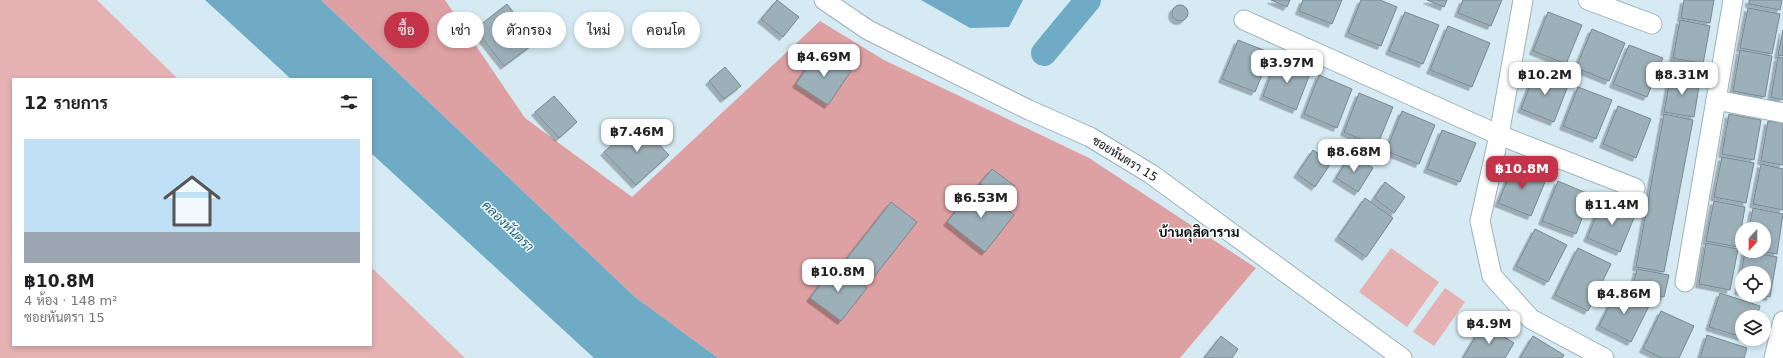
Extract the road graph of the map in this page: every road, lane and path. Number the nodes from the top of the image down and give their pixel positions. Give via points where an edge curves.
1 (824, 0) edge
2 (1523, 0) edge
3 (1588, 0) edge
4 (1733, 0) edge
5 (1244, 20) dead end
6 (1652, 24) dead end
7 (1716, 100) junction
8 (1783, 112) edge
9 (1499, 135) junction
10 (1635, 188) dead end
11 (1685, 282) dead end
12 (1783, 321) edge
13 (1402, 358) edge
14 (1604, 358) edge
15 (1774, 358) edge

1 - 13 street, ซอยหันตรา 15 via 868,30 1090,137 1151,174
2 - 9 street
3 - 6 street
4 - 7 street
5 - 9 street
7 - 8 street
7 - 11 street
9 - 10 street
9 - 14 street via 1480,221 1492,276 1531,319
12 - 15 street

